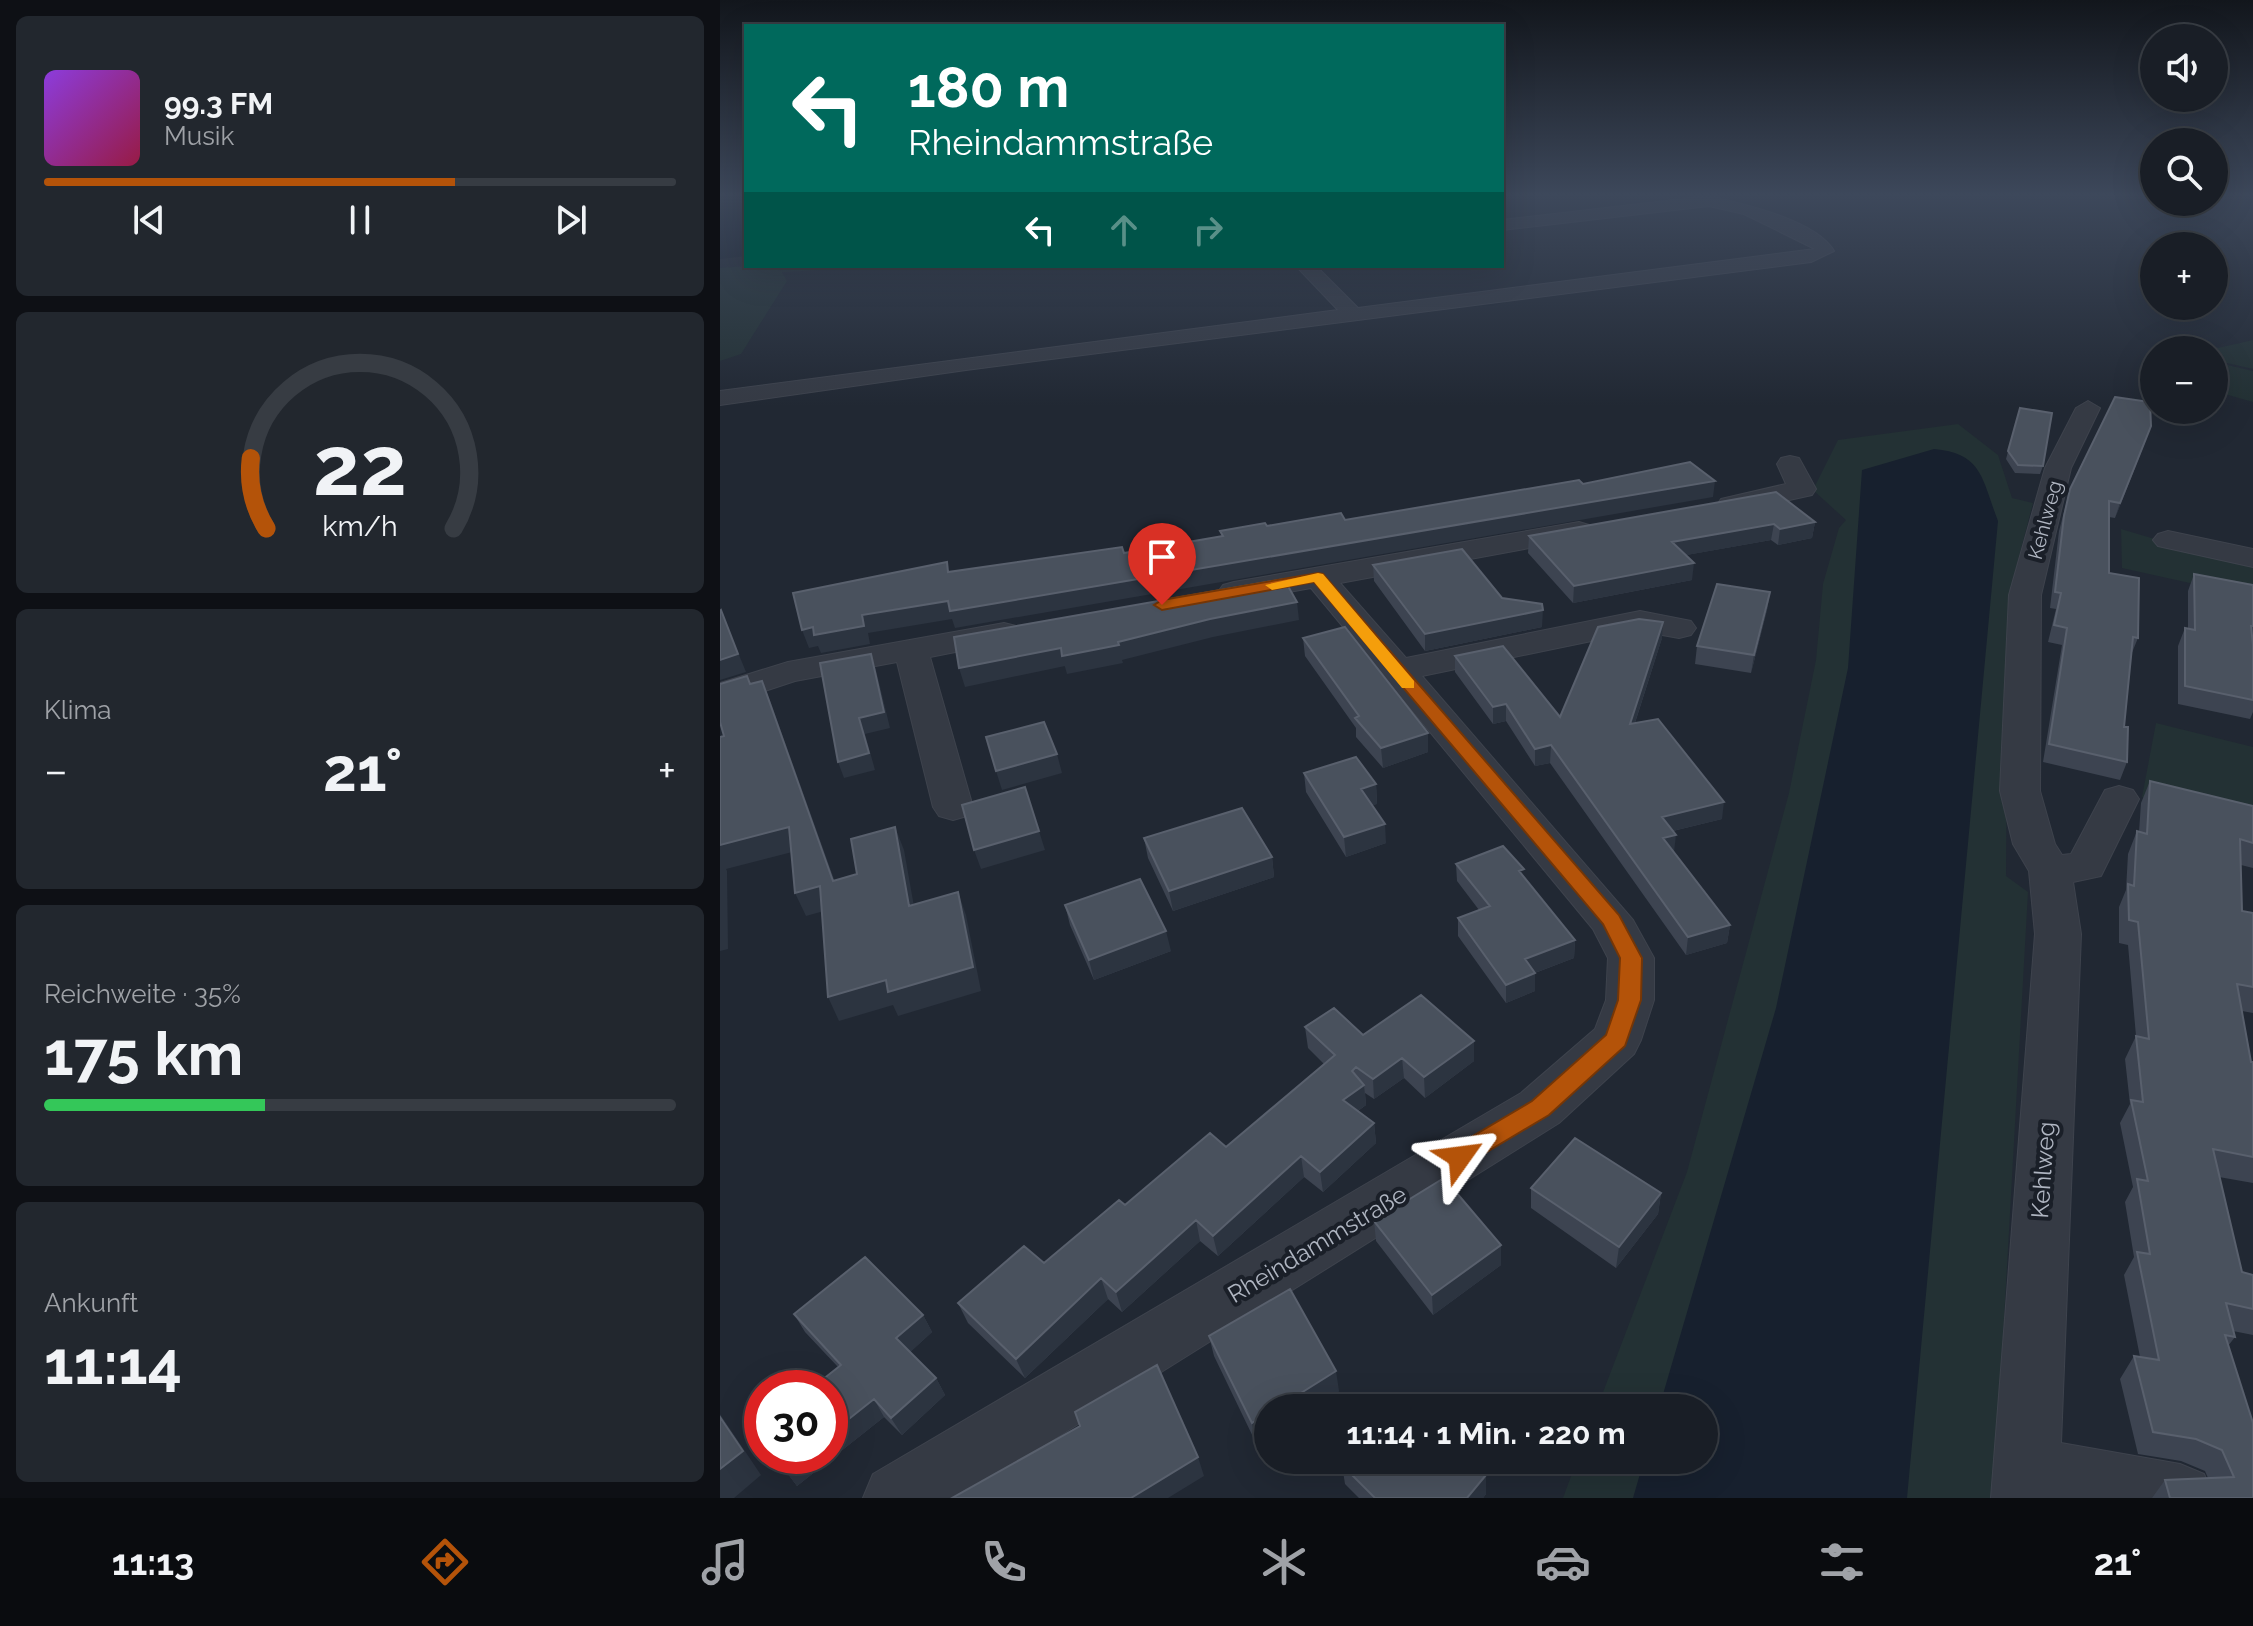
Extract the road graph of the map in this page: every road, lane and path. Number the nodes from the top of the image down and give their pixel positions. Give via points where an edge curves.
1 (1739, 266) edge
2 (1307, 268) edge
3 (1353, 314) junction
4 (720, 398) edge
5 (2088, 408) dead end
6 (1790, 464) dead end
7 (1705, 509) edge
8 (1612, 526) edge
9 (2168, 540) dead end
10 (2253, 558) edge
11 (1318, 577) junction
12 (1209, 597) edge
13 (1036, 627) edge
14 (1679, 628) dead end
15 (911, 649) junction
16 (1395, 671) junction
17 (720, 695) edge
18 (2119, 799) dead end
19 (953, 807) dead end
20 (2050, 871) junction
21 (2024, 1484) edge
22 (897, 1498) edge
23 (2180, 1498) edge

1 - 3 street
2 - 3 street
3 - 4 street
5 - 20 street, Kehlweg via 2058,468 2025,595 2020,791 2034,844
6 - 7 street via 1802,489
8 - 11 street
9 - 10 street
11 - 12 street
11 - 16 street, Rheindammstraße
13 - 15 street
14 - 16 street via 1640,621
15 - 17 street via 788,672
15 - 19 street
16 - 22 street, Rheindammstraße via 1611,920 1631,958 1630,1000 1616,1040 1540,1108
18 - 20 street via 2086,866
20 - 21 street, Kehlweg via 2058,934
21 - 23 street, Kehlweg

